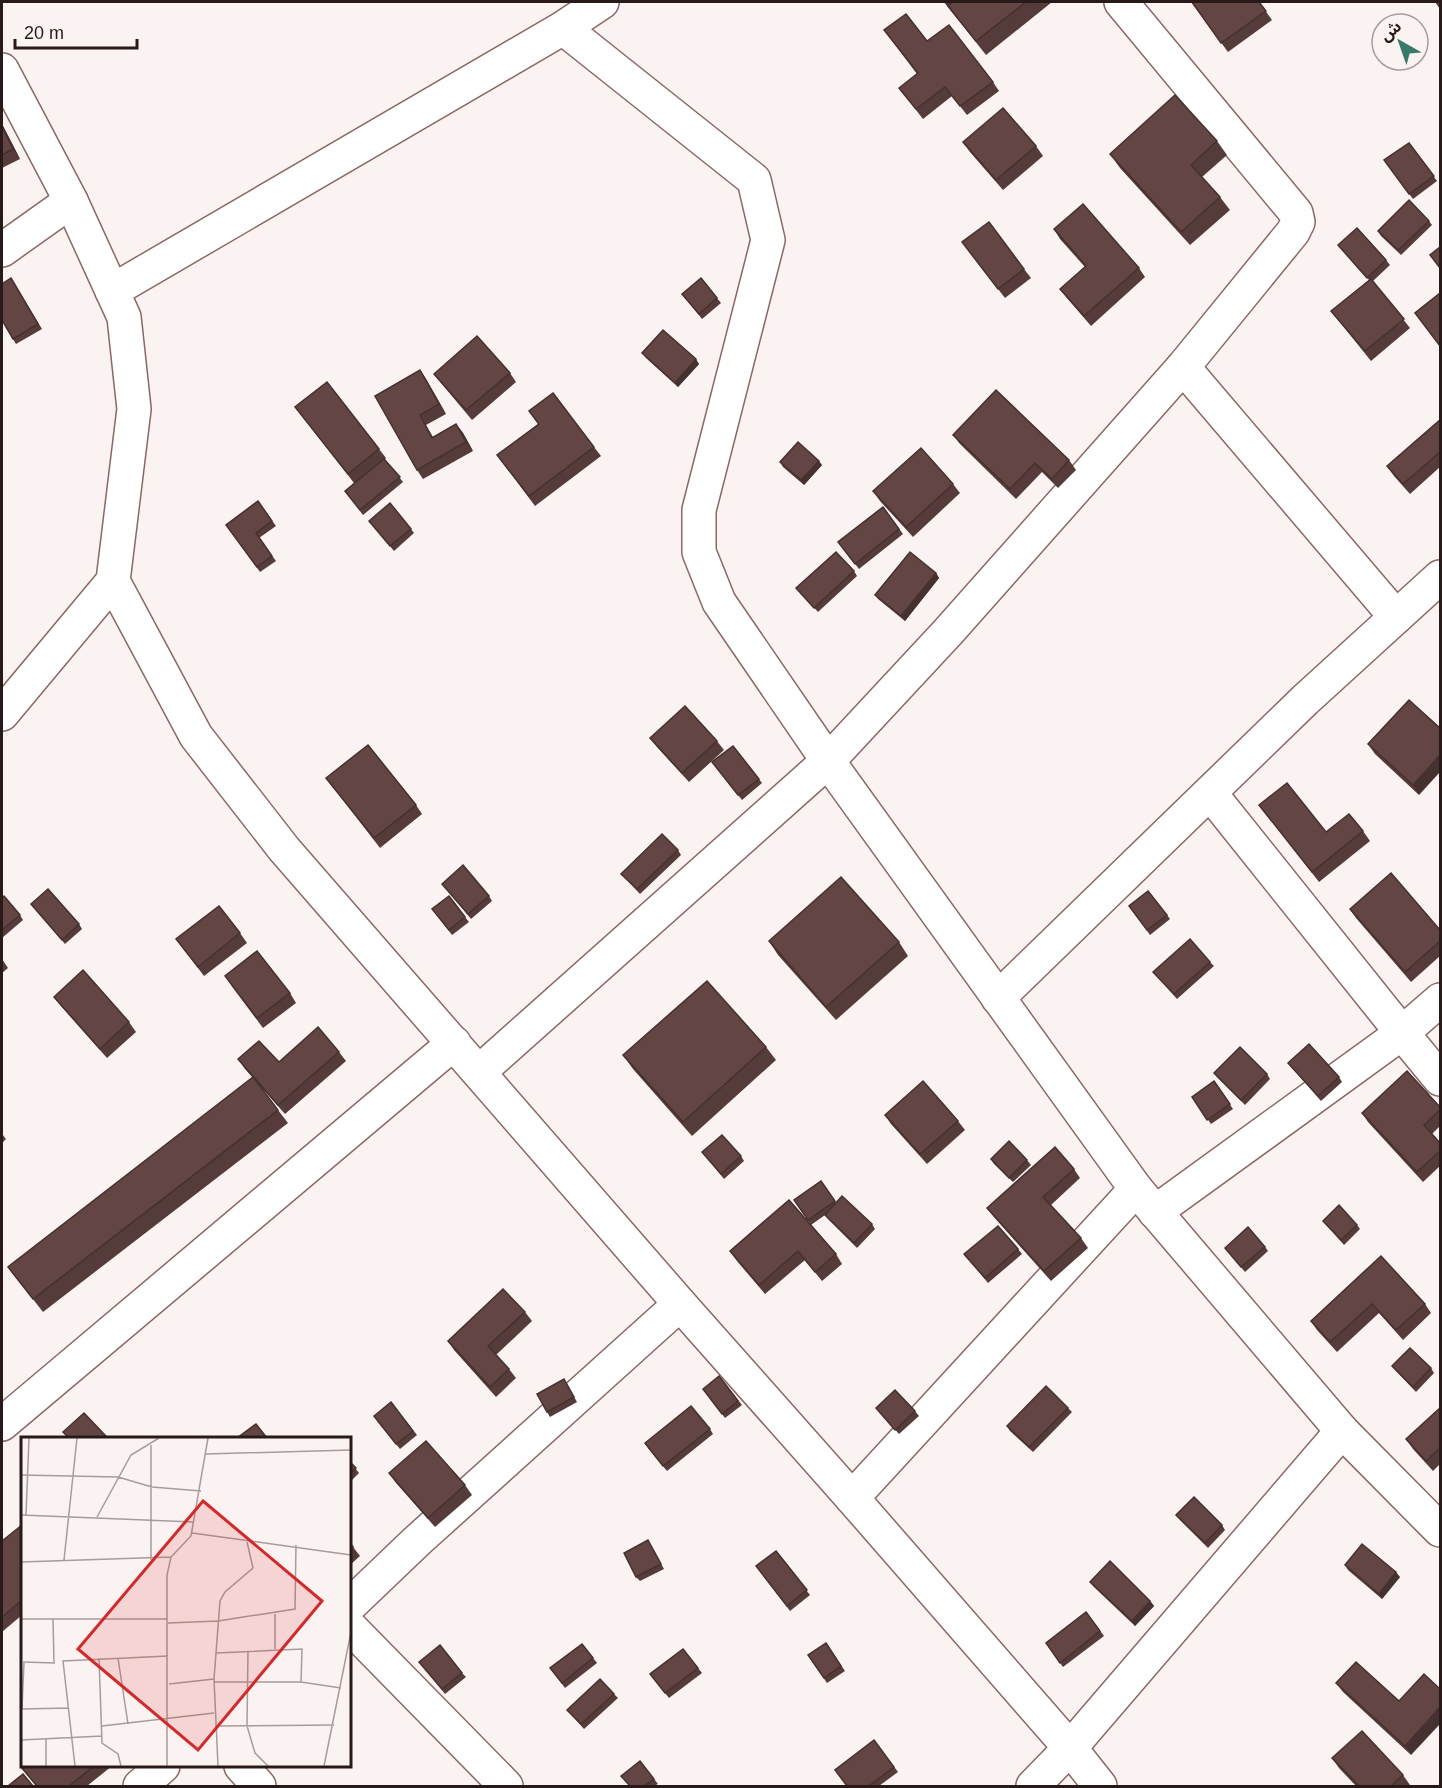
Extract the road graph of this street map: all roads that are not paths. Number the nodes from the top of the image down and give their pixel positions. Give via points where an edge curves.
1 (602, 2) edge
2 (1121, 2) edge
3 (563, 28) junction
4 (2, 70) edge
5 (71, 201) junction
6 (2, 250) edge
7 (112, 291) junction
8 (1183, 367) junction
9 (1440, 577) edge
10 (113, 581) junction
11 (1396, 617) junction
12 (2, 714) edge
13 (828, 760) junction
14 (1210, 793) junction
15 (998, 998) junction
16 (1440, 1000) edge
17 (1402, 1034) junction
18 (454, 1043) junction
19 (479, 1072) junction
20 (1440, 1078) edge
21 (1145, 1200) junction
22 (680, 1304) junction
23 (2, 1424) edge
24 (1342, 1431) junction
25 (852, 1498) junction
26 (1437, 1518) edge
27 (351, 1604) edge
28 (351, 1628) edge
29 (1070, 1748) junction
30 (163, 1767) edge
31 (242, 1767) edge
32 (140, 1786) edge
33 (259, 1786) edge
34 (506, 1786) edge
35 (1033, 1786) edge
36 (1100, 1786) edge

1 - 3 street
2 - 8 street via 1289,202 1298,222
3 - 7 street
3 - 13 street via 754,180 768,240 699,510 699,552 719,602
4 - 5 street
5 - 6 street
5 - 7 street
7 - 10 street via 124,317 134,409
8 - 11 street
8 - 13 street via 948,632
9 - 11 street
10 - 12 street
10 - 18 street via 196,735 284,849
11 - 14 street
13 - 15 street
13 - 19 street
14 - 15 street
14 - 17 street
15 - 21 street
16 - 17 street
17 - 20 street
17 - 21 street
18 - 19 street
18 - 23 street
19 - 22 street
21 - 24 street
21 - 25 street
22 - 25 street
22 - 27 street
24 - 26 street
24 - 29 street
25 - 29 street
28 - 34 street
29 - 35 street
29 - 36 street
30 - 32 street
31 - 33 street

